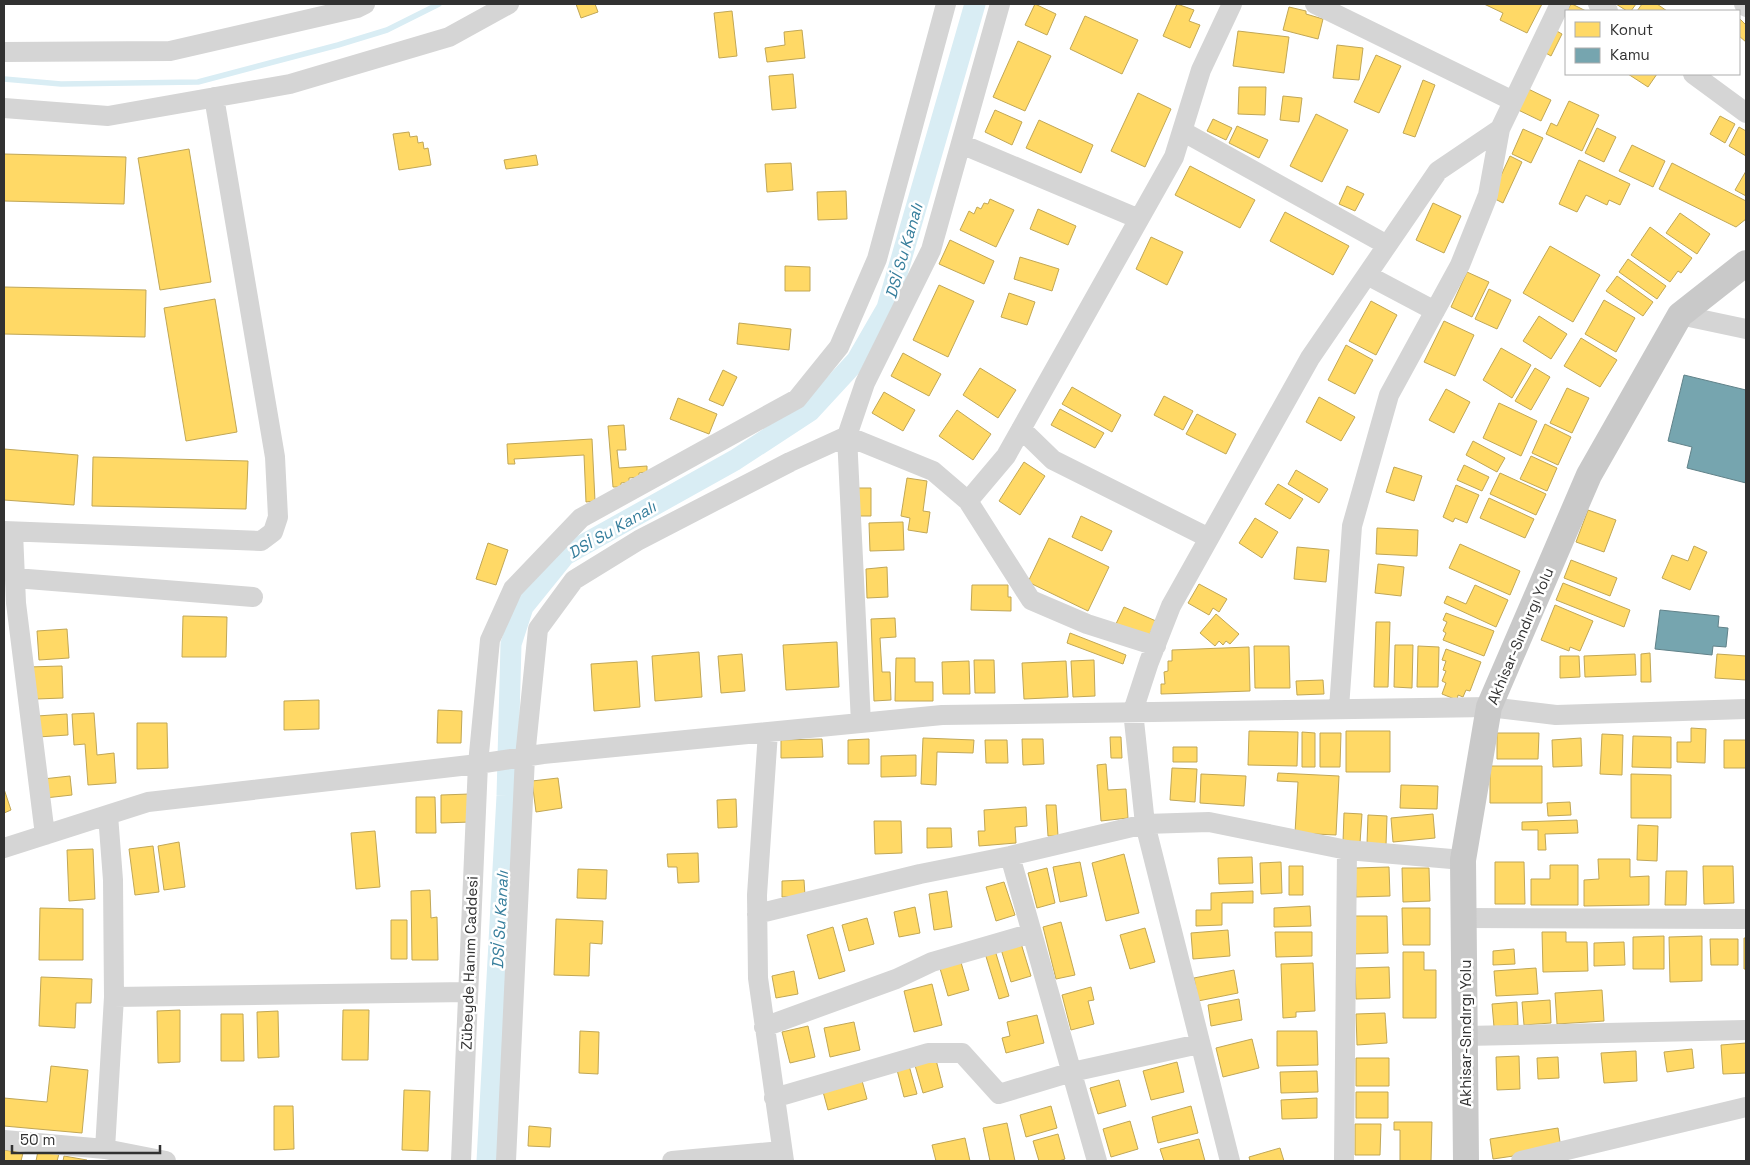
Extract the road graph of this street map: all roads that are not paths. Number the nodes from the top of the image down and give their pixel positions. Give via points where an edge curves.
1 (365, 4) edge
2 (509, 4) edge
3 (946, 4) edge
4 (1000, 4) edge
5 (1232, 4) edge
6 (1315, 4) edge
7 (1560, 4) edge
8 (4, 52) edge
9 (1694, 75) edge
10 (214, 97) junction
11 (1513, 101) junction
12 (4, 108) edge
13 (1746, 113) edge
14 (1500, 129) junction
15 (1182, 131) junction
16 (960, 144) junction
17 (1139, 219) junction
18 (1387, 245) junction
19 (1746, 263) edge
20 (1367, 275) junction
21 (1435, 311) junction
22 (1680, 315) junction
23 (1746, 329) edge
24 (1021, 428) junction
25 (847, 436) junction
26 (968, 501) junction
27 (9, 531) edge
28 (1209, 538) junction
29 (16, 578) junction
30 (253, 597) dead end
31 (1156, 646) junction
32 (1489, 707) junction
33 (1339, 708) junction
34 (1746, 709) edge
35 (1134, 712) junction
36 (861, 723) junction
37 (768, 732) junction
38 (525, 757) junction
39 (478, 764) junction
40 (108, 815) junction
41 (1145, 824) junction
42 (45, 835) junction
43 (4, 848) edge
44 (1347, 850) junction
45 (1010, 856) junction
46 (1463, 860) junction
47 (757, 914) junction
48 (1464, 918) junction
49 (1746, 918) edge
50 (1032, 933) junction
51 (468, 992) junction
52 (114, 997) junction
53 (764, 1027) junction
54 (1746, 1030) edge
55 (1465, 1036) junction
56 (1199, 1044) junction
57 (1072, 1072) junction
58 (774, 1098) junction
59 (1746, 1107) edge
60 (4, 1140) edge
61 (105, 1149) junction
62 (783, 1156) edge
63 (694, 1160) edge
64 (166, 1161) edge
65 (461, 1161) edge
66 (506, 1161) edge
67 (672, 1161) edge
68 (1097, 1161) edge
69 (1230, 1161) edge
70 (1344, 1161) edge
71 (1466, 1161) edge
72 (1521, 1161) edge

1 - 8 street via 170,51
2 - 10 street via 449,37 290,84
3 - 39 street, Zübeyde Hanım Caddesi via 877,259 839,347 797,399 581,518 512,589 490,640
4 - 16 street
5 - 15 street via 1201,70
6 - 11 street
7 - 11 street
9 - 13 street
10 - 12 street via 108,116
10 - 27 street via 275,457 278,517 273,532 261,542
11 - 14 street
14 - 18 street via 1438,171
14 - 21 street via 1488,195 1460,265
15 - 17 street via 1174,157
15 - 18 street
16 - 17 street
16 - 25 street via 931,250 865,383
17 - 24 street
18 - 20 street
19 - 22 main road, Akhisar-Sındırgı Yolu
20 - 21 street
20 - 28 street via 1310,358
21 - 33 street via 1389,395 1352,526
22 - 23 street
22 - 32 main road, Akhisar-Sındırgı Yolu via 1589,475
24 - 26 street via 1006,456
24 - 28 street via 1053,460
25 - 26 street via 933,471
25 - 36 street
25 - 38 street via 639,540 574,580 538,630
26 - 31 street via 1031,600 1087,624
27 - 29 street
28 - 31 street via 1171,606
29 - 30 street
29 - 42 street via 16,603
31 - 35 street
32 - 33 street
32 - 34 street via 1556,715
32 - 46 main road, Akhisar-Sındırgı Yolu
33 - 35 street
35 - 36 street via 942,715
35 - 41 street
36 - 37 street
37 - 38 street
37 - 47 street
38 - 39 street
38 - 66 street
39 - 40 street via 148,802
39 - 51 street, Zübeyde Hanım Caddesi
40 - 42 street
40 - 52 street via 113,880
41 - 44 street via 1209,822
41 - 45 street
41 - 56 street
42 - 43 street
44 - 46 street
44 - 70 street
45 - 47 street via 920,874
45 - 50 street
46 - 48 main road, Akhisar-Sındırgı Yolu
47 - 53 street via 758,978
48 - 49 street
48 - 55 main road, Akhisar-Sındırgı Yolu
50 - 53 street via 932,962 896,979
50 - 57 street
51 - 52 street
51 - 65 street, Zübeyde Hanım Caddesi
52 - 61 street
53 - 58 street
54 - 55 street
55 - 71 main road, Akhisar-Sındırgı Yolu
56 - 57 street
56 - 69 street
57 - 58 street via 999,1094 962,1053 928,1054
57 - 68 street
58 - 62 street
59 - 72 street
60 - 61 street
61 - 64 street
62 - 63 street
63 - 67 street

